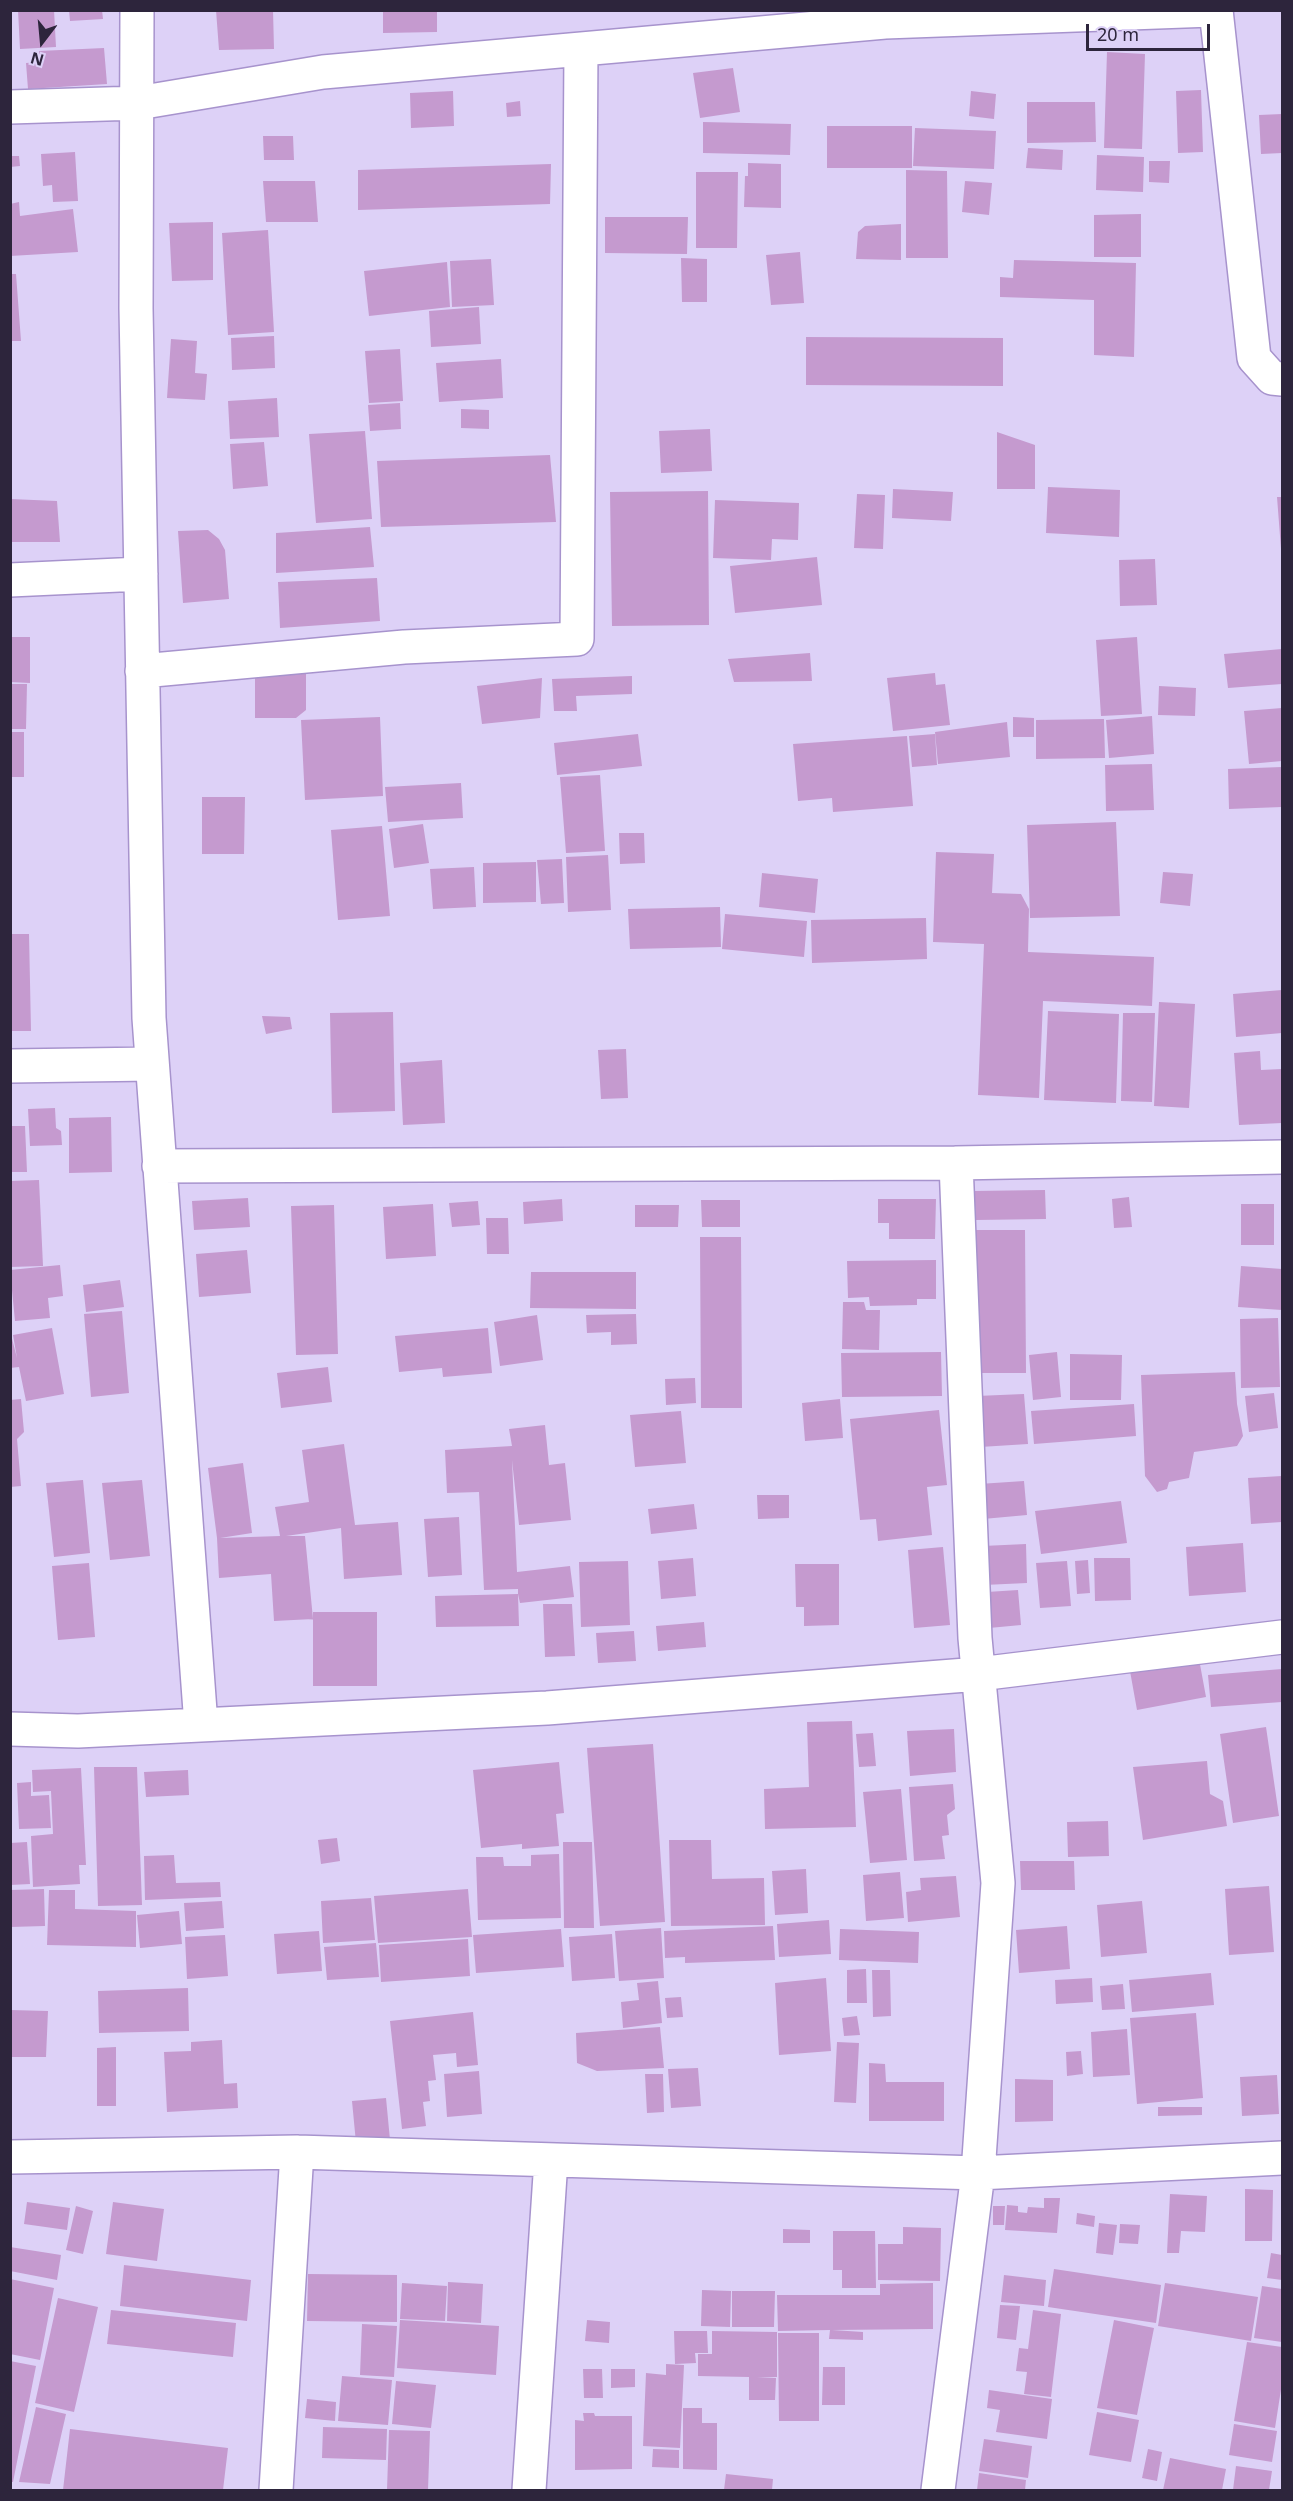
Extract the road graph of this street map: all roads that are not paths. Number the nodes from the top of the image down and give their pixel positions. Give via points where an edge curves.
1 (137, 10) edge
2 (1214, 10) edge
3 (581, 49) junction
4 (138, 103) junction
5 (10, 107) edge
6 (1282, 379) edge
7 (141, 574) junction
8 (10, 580) edge
9 (142, 671) junction
10 (152, 1064) junction
11 (10, 1066) edge
12 (1282, 1157) edge
13 (956, 1163) junction
14 (159, 1166) junction
15 (1282, 1637) edge
16 (979, 1674) junction
17 (201, 1725) junction
18 (10, 1729) edge
19 (297, 2151) junction
20 (10, 2157) edge
21 (1282, 2158) edge
22 (551, 2160) junction
23 (978, 2174) junction
24 (276, 2490) edge
25 (529, 2490) edge
26 (938, 2490) edge

1 - 4 street
2 - 3 street via 885,22
2 - 6 street via 1254,358 1272,378
3 - 4 street via 323,72
3 - 9 street via 577,639 404,647
4 - 5 street
4 - 7 street via 136,308
7 - 8 street
7 - 9 street
9 - 10 street
10 - 11 street
10 - 14 street
12 - 13 street
13 - 14 street
13 - 16 street
14 - 17 street
15 - 16 street
16 - 17 street via 547,1708
16 - 23 street via 998,1882
17 - 18 street via 78,1731
19 - 20 street
19 - 22 street
19 - 24 street
21 - 23 street
22 - 23 street
22 - 25 street
23 - 26 street

